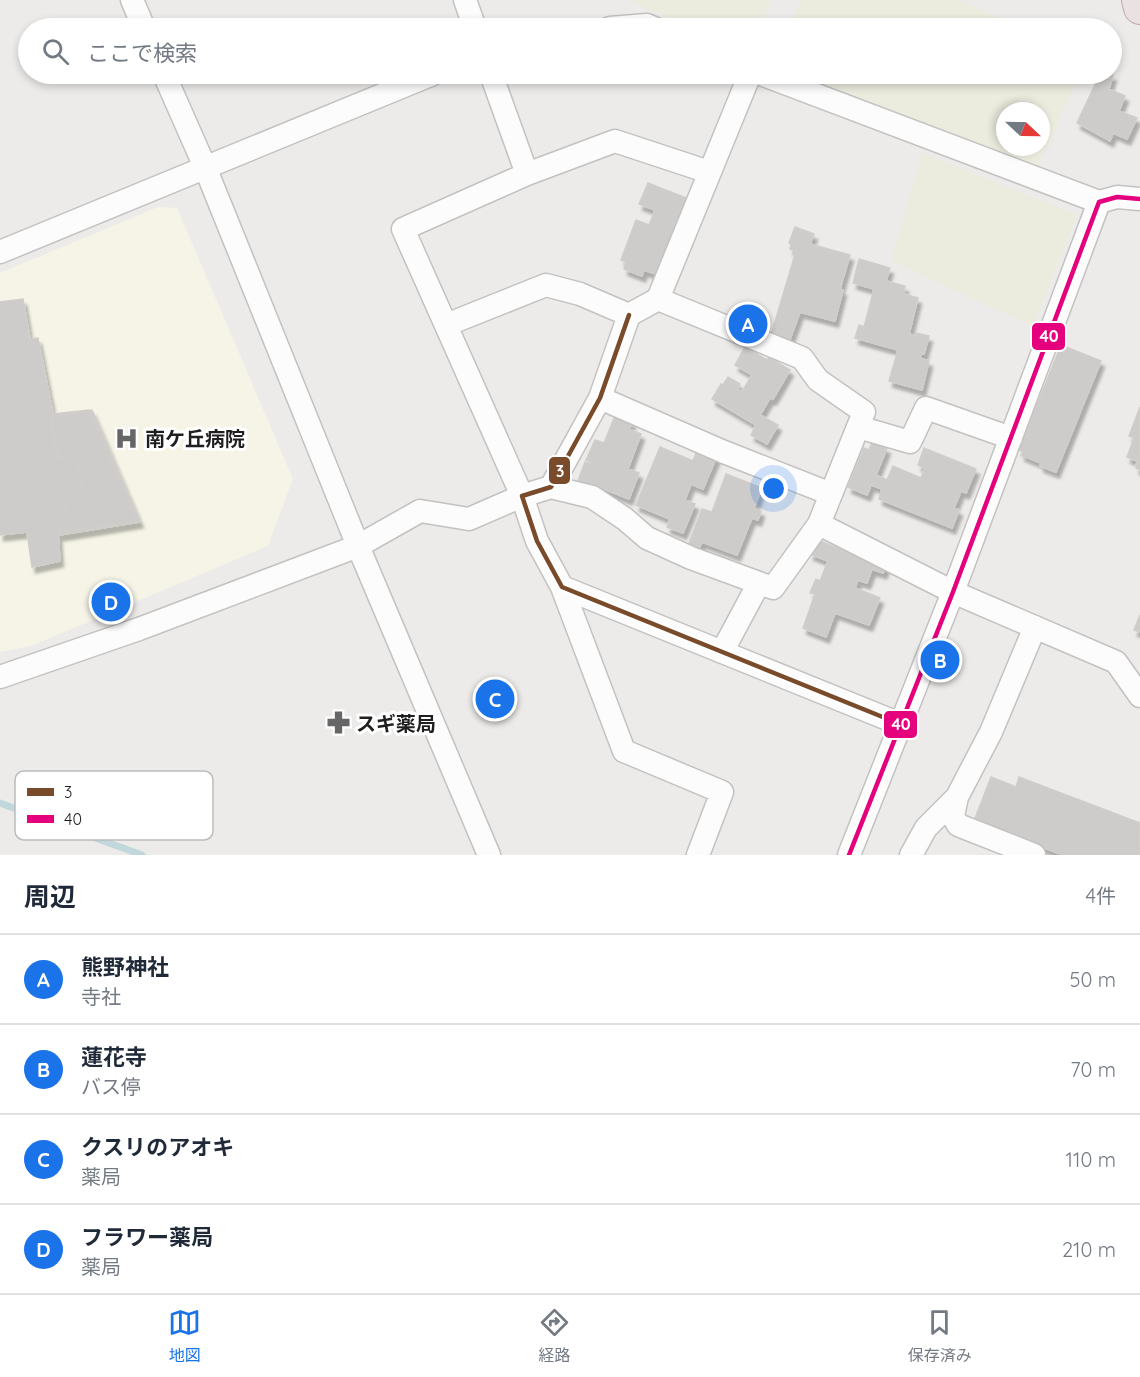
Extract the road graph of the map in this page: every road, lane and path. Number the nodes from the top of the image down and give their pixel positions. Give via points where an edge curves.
1 (132, 0) edge
2 (465, 0) edge
3 (1138, 0) edge
4 (1140, 8) edge
5 (140, 18) edge
6 (471, 18) edge
7 (168, 84) edge
8 (408, 84) edge
9 (495, 84) edge
10 (746, 84) edge
11 (787, 84) edge
12 (205, 167) junction
13 (709, 172) junction
14 (527, 174) junction
15 (1140, 199) edge
16 (1098, 202) junction
17 (0, 252) edge
18 (658, 299) junction
19 (629, 315) junction
20 (446, 325) junction
21 (600, 398) junction
22 (858, 427) junction
23 (1011, 438) junction
24 (551, 487) junction
25 (831, 494) junction
26 (522, 496) junction
27 (819, 524) junction
28 (358, 546) junction
29 (759, 583) junction
30 (562, 587) junction
31 (953, 592) junction
32 (1035, 627) junction
33 (722, 652) junction
34 (1116, 662) junction
35 (1140, 672) edge
36 (0, 677) edge
37 (1140, 696) edge
38 (900, 724) junction
39 (957, 797) junction
40 (489, 855) edge
41 (698, 855) edge
42 (849, 855) edge
43 (911, 855) edge
44 (1034, 855) edge

1 - 5 street
2 - 6 street
3 - 4 highway
7 - 12 street
8 - 12 street
9 - 14 street
10 - 13 street
11 - 16 street
12 - 17 street
12 - 28 street
13 - 14 street via 615,141
13 - 18 street
14 - 20 street via 403,229
15 - 16 street via 1117,197
16 - 23 street
18 - 19 street
18 - 22 street via 802,358 818,380 864,412
19 - 20 street via 580,294 546,285
19 - 21 street
20 - 26 street
21 - 24 street
21 - 25 street
22 - 23 street via 910,442 926,408
22 - 25 street
23 - 31 street
24 - 26 street
24 - 29 street via 592,497 647,538
25 - 27 street
26 - 28 street via 469,519 420,512
26 - 30 street via 537,541
27 - 29 street via 773,588
27 - 31 street
28 - 36 street
28 - 40 street
29 - 33 street
30 - 33 street
30 - 41 street via 624,751 723,792
31 - 32 street
31 - 38 street
32 - 34 street
32 - 39 street via 991,732
33 - 38 street
34 - 35 street
34 - 37 street
38 - 42 street
39 - 43 street via 926,828
39 - 44 street via 953,816 958,825

